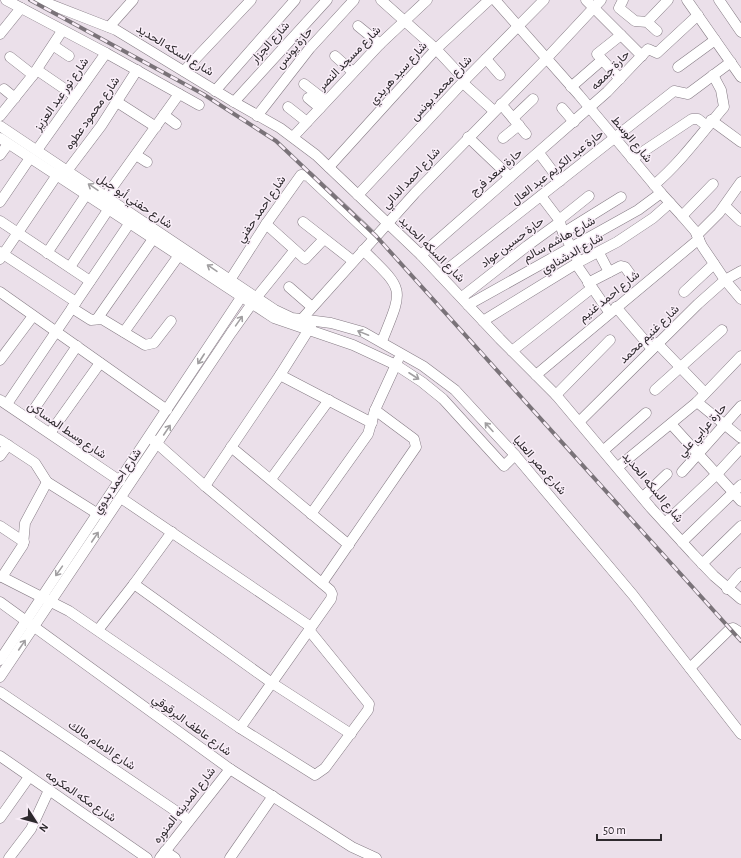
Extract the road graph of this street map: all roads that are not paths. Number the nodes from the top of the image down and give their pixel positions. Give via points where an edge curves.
1 (6, 0) edge
2 (39, 0) edge
3 (133, 0) edge
4 (251, 0) edge
5 (295, 0) edge
6 (327, 0) edge
7 (354, 0) edge
8 (381, 0) edge
9 (427, 0) edge
10 (489, 0) edge
11 (495, 0) edge
12 (544, 0) edge
13 (586, 0) edge
14 (601, 0) edge
15 (623, 0) edge
16 (668, 0) edge
17 (687, 0) edge
18 (719, 0) edge
19 (20, 8) junction
20 (594, 8) junction
21 (698, 15) junction
22 (404, 21) junction
23 (647, 22) junction
24 (358, 26) dead end
25 (517, 26) junction
26 (109, 27) junction
27 (62, 31) junction
28 (657, 31) dead end
29 (741, 32) edge
30 (0, 34) edge
31 (621, 35) junction
32 (716, 40) junction
33 (380, 44) junction
34 (54, 46) junction
35 (436, 49) junction
36 (645, 52) junction
37 (106, 53) junction
38 (69, 56) dead end
39 (335, 56) dead end
40 (10, 57) dead end
41 (486, 59) junction
42 (546, 59) junction
43 (602, 60) junction
44 (731, 62) junction
45 (678, 67) dead end
46 (137, 70) junction
47 (184, 71) junction
48 (353, 72) junction
49 (35, 73) junction
50 (500, 75) dead end
51 (713, 75) junction
52 (741, 77) edge
53 (620, 79) junction
54 (464, 82) junction
55 (304, 84) dead end
56 (571, 87) junction
57 (4, 88) dead end
58 (215, 90) junction
59 (178, 94) junction
60 (75, 96) junction
61 (15, 98) junction
62 (308, 98) dead end
63 (533, 99) dead end
64 (117, 102) junction
65 (234, 102) junction
66 (323, 104) junction
67 (199, 105) dead end
68 (288, 107) dead end
69 (498, 108) junction
70 (562, 108) dead end
71 (589, 108) junction
72 (164, 115) junction
73 (0, 116) edge
74 (257, 116) junction
75 (516, 121) junction
76 (307, 122) junction
77 (574, 122) junction
78 (709, 123) junction
79 (176, 124) dead end
80 (0, 126) edge
81 (156, 127) junction
82 (526, 134) dead end
83 (293, 136) junction
84 (468, 137) junction
85 (503, 138) dead end
86 (615, 139) junction
87 (4, 141) edge
88 (741, 142) edge
89 (37, 150) junction
90 (539, 153) junction
91 (0, 155) edge
92 (136, 155) junction
93 (30, 158) junction
94 (632, 159) junction
95 (147, 162) dead end
96 (329, 167) junction
97 (62, 171) junction
98 (510, 177) junction
99 (560, 181) junction
100 (741, 182) edge
101 (713, 184) dead end
102 (654, 185) junction
103 (661, 193) junction
104 (86, 195) junction
105 (358, 195) junction
106 (106, 196) junction
107 (541, 196) junction
108 (589, 196) dead end
109 (621, 197) dead end
110 (0, 202) edge
111 (670, 203) junction
112 (725, 206) junction
113 (108, 210) junction
114 (682, 216) junction
115 (0, 221) edge
116 (560, 221) junction
117 (741, 221) edge
118 (303, 222) dead end
119 (387, 223) junction
120 (129, 224) junction
121 (266, 224) junction
122 (18, 233) junction
123 (564, 233) junction
124 (698, 237) junction
125 (374, 238) junction
126 (153, 239) junction
127 (324, 239) junction
128 (571, 247) junction
129 (363, 250) junction
130 (294, 251) junction
131 (181, 252) junction
132 (599, 252) junction
133 (47, 253) junction
134 (1, 255) edge
135 (420, 255) junction
136 (353, 262) junction
137 (578, 263) junction
138 (714, 264) junction
139 (70, 268) junction
140 (741, 270) edge
141 (609, 272) junction
142 (630, 274) dead end
143 (440, 275) junction
144 (230, 280) junction
145 (726, 280) junction
146 (90, 281) junction
147 (590, 286) junction
148 (290, 287) dead end
149 (0, 292) edge
150 (684, 292) dead end
151 (243, 294) junction
152 (741, 299) edge
153 (253, 301) junction
154 (465, 301) junction
155 (74, 305) junction
156 (312, 307) junction
157 (612, 310) junction
158 (33, 316) junction
159 (96, 319) junction
160 (301, 320) junction
161 (483, 321) junction
162 (171, 322) dead end
163 (311, 326) junction
164 (722, 330) dead end
165 (56, 332) junction
166 (124, 332) junction
167 (610, 340) dead end
168 (382, 341) junction
169 (77, 346) junction
170 (654, 346) junction
171 (512, 351) junction
172 (402, 353) junction
173 (741, 356) edge
174 (0, 360) edge
175 (100, 363) junction
176 (396, 365) junction
177 (680, 368) junction
178 (280, 375) junction
179 (536, 375) junction
180 (655, 390) dead end
181 (705, 393) junction
182 (556, 395) junction
183 (329, 400) junction
184 (3, 402) edge
185 (697, 402) junction
186 (741, 406) edge
187 (167, 410) junction
188 (376, 410) junction
189 (646, 413) dead end
190 (28, 418) junction
191 (580, 421) junction
192 (372, 423) junction
193 (671, 424) junction
194 (725, 425) junction
195 (50, 433) junction
196 (149, 437) junction
197 (741, 438) edge
198 (4, 442) edge
199 (158, 444) junction
200 (231, 447) junction
201 (741, 448) edge
202 (604, 450) junction
203 (698, 453) junction
204 (0, 456) edge
205 (515, 456) junction
206 (618, 467) junction
207 (682, 472) dead end
208 (667, 474) dead end
209 (717, 474) junction
210 (271, 480) junction
211 (120, 481) junction
212 (47, 482) junction
213 (741, 485) edge
214 (205, 486) junction
215 (734, 493) junction
216 (642, 497) junction
217 (122, 498) junction
218 (741, 501) edge
219 (98, 514) junction
220 (310, 514) junction
221 (665, 523) junction
222 (0, 526) edge
223 (172, 532) junction
224 (739, 533) edge
225 (24, 542) junction
226 (682, 542) junction
227 (349, 545) junction
228 (702, 564) junction
229 (741, 573) edge
230 (1, 576) edge
231 (322, 583) junction
232 (134, 584) junction
233 (727, 588) junction
234 (41, 597) junction
235 (741, 599) edge
236 (0, 602) edge
237 (51, 602) junction
238 (31, 623) junction
239 (310, 629) junction
240 (98, 630) junction
241 (741, 633) edge
242 (0, 660) edge
243 (690, 668) junction
244 (0, 677) edge
245 (272, 683) junction
246 (0, 692) edge
247 (240, 728) junction
248 (351, 734) junction
249 (741, 734) edge
250 (0, 756) edge
251 (230, 769) junction
252 (29, 777) junction
253 (49, 790) junction
254 (274, 796) junction
255 (0, 818) edge
256 (189, 820) junction
257 (162, 854) edge
258 (9, 858) edge
259 (147, 858) edge
260 (175, 858) edge
261 (230, 858) edge
262 (376, 858) edge

1 - 19 street
2 - 26 street, شارع السكه الحديد
3 - 26 street
4 - 47 street
5 - 58 street
6 - 65 street, شارع الجزار
7 - 74 street, حارة يونس via 310,48
8 - 22 street
9 - 22 street, شارع مسجد النصر
10 - 35 street, شارع سيد هريدي
11 - 25 street, شارع الوسط
12 - 25 street, شارع محمد يونس
13 - 20 street
14 - 20 street, شارع احمد الدالي
15 - 23 street via 619,8 636,21
16 - 23 street
17 - 21 street
18 - 29 street
19 - 27 street
19 - 30 street
20 - 31 street
20 - 42 street, شارع احمد الدالي
21 - 32 street
21 - 36 street via 657,53
22 - 33 street, شارع مسجد النصر
22 - 35 street
23 - 28 street
24 - 33 street
25 - 41 street, شارع محمد يونس
25 - 42 street, شارع الوسط
26 - 47 street, شارع السكه الحديد
27 - 34 street
27 - 37 street
31 - 36 street
31 - 43 street via 598,54
32 - 44 street
32 - 45 street
33 - 48 street, شارع مسجد النصر
34 - 38 street
34 - 49 street
35 - 54 street
35 - 96 street, شارع سيد هريدي
36 - 53 street, حارة جمعه
37 - 46 street
37 - 60 street, شارع نور عبد العزيز
39 - 48 street
40 - 49 street
41 - 50 street
41 - 54 street, شارع محمد يونس
42 - 56 street, شارع الوسط
42 - 69 street, شارع احمد الدالي
43 - 53 street
43 - 56 street
44 - 51 street, حارة عبد الكريم عبد العال
44 - 52 street
46 - 59 street
46 - 64 street, شارع محمود عطوه
47 - 58 street, شارع السكه الحديد
48 - 66 street, شارع مسجد النصر
49 - 60 street
49 - 61 street
51 - 78 street via 721,90 724,105
51 - 86 street, حارة عبد الكريم عبد العال via 688,94 674,91
53 - 71 street, حارة جمعه
54 - 69 street
54 - 105 street, شارع محمد يونس
55 - 66 street
56 - 71 street, شارع الوسط
57 - 61 street
58 - 65 street, شارع السكه الحديد
59 - 67 street
59 - 72 street
60 - 89 street, شارع نور عبد العزيز
61 - 73 street
62 - 66 street
63 - 75 street
64 - 81 street
64 - 97 street, شارع محمود عطوه
65 - 74 street, شارع السكه الحديد
66 - 76 street, شارع مسجد النصر
68 - 76 street
69 - 75 street
69 - 84 street, شارع احمد الدالي
70 - 77 street
71 - 77 street, حارة سعد فرج
71 - 86 street, شارع الوسط
72 - 79 street
72 - 81 street
74 - 83 street, شارع السكه الحديد
75 - 82 street
75 - 85 street
76 - 83 street, شارع مسجد النصر
77 - 90 street, حارة سعد فرج
78 - 88 street
78 - 94 street via 692,119
78 - 102 street via 679,162
80 - 89 street, شارع حفني أبو جبل
81 - 92 street
83 - 96 street, شارع السكه الحديد
84 - 98 street
84 - 119 street, شارع احمد الدالي
86 - 94 street, شارع الوسط
86 - 99 street, حارة عبد الكريم عبد العال
87 - 91 street
87 - 93 street, شارع حفني أبو جبل
89 - 97 street, شارع حفني أبو جبل
90 - 98 street, حارة سعد فرج
90 - 99 street
92 - 95 street
92 - 106 street
93 - 97 street, شارع حفني أبو جبل
93 - 110 street
94 - 102 street, شارع الوسط
96 - 105 street, شارع السكه الحديد
97 - 104 street, شارع حفني أبو جبل
106 -> 97 street, شارع حفني أبو جبل
97 - 122 street, شارع محمود عطوه
98 - 135 street, حارة سعد فرج
99 - 107 street, حارة عبد الكريم عبد العال
100 - 112 street, شارع احمد غنيم
101 - 114 street
102 - 103 street, شارع الوسط
103 - 111 street, شارع الوسط
103 - 128 street, شارع هاشم سالم via 638,210
104 - 113 street, شارع حفني أبو جبل
104 - 133 street
105 - 119 street, شارع السكه الحديد
106 - 131 street, شارع حفني أبو جبل
107 - 116 street
107 - 143 street, حارة عبد الكريم عبد العال
108 - 116 street, حارة حسين عواد
109 - 123 street
111 - 114 street, شارع الوسط
111 - 132 street, شارع الدشناوي via 653,218
112 - 117 street
112 - 124 street, شارع احمد غنيم
113 - 120 street, شارع حفني أبو جبل
113 - 139 street
114 - 124 street, شارع الوسط
115 - 122 street
116 - 123 street
116 - 154 street, حارة حسين عواد via 526,246
118 - 127 street
119 - 125 street, شارع احمد الدالي
119 - 135 street, شارع السكه الحديد
120 - 126 street, شارع حفني أبو جبل
120 - 146 street
121 - 125 street, شارع احمد حفني via 298,177 305,175
121 - 130 street
121 - 144 street, شارع احمد حفني
122 - 133 street
122 - 134 street, شارع محمود عطوه
123 - 128 street
124 - 138 street, شارع الوسط
124 - 157 street, شارع احمد غنيم
125 - 129 street, شارع احمد الدالي
126 - 131 street, شارع حفني أبو جبل
126 - 159 street
127 - 130 street via 306,259
127 - 136 street
128 - 137 street
128 - 154 street, شارع هاشم سالم
129 - 136 street, شارع احمد الدالي
129 - 168 street via 393,279 396,286 398,299
130 - 153 street, شارع احمد بدوي
144 -> 131 street, شارع حفني أبو جبل
131 - 151 street, شارع حفني أبو جبل
131 - 166 street
132 - 137 street, شارع الدشناوي
132 - 141 street
133 - 139 street
134 - 155 street
135 - 143 street, شارع السكه الحديد
136 - 156 street, شارع احمد الدالي
137 - 147 street
137 - 161 street, شارع الدشناوي
138 - 145 street, شارع الوسط
138 - 150 street
139 - 146 street
140 - 145 street, شارع غنيم محمد
141 - 142 street via 623,266
141 - 147 street
143 - 154 street, شارع السكه الحديد
144 - 151 street, شارع حفني أبو جبل
145 - 152 street, شارع الوسط
145 - 170 street, شارع غنيم محمد
146 - 155 street
147 - 157 street
147 - 171 street
148 - 156 street
149 - 158 street
151 - 153 street, شارع حفني أبو جبل
151 -> 187 street, شارع احمد بدوي
153 - 160 street, شارع مصر العليا
153 - 163 street, شارع مصر العليا via 274,318
199 -> 153 street, شارع احمد بدوي
154 - 161 street, شارع السكه الحديد
155 - 159 street via 88,319
155 - 165 street
156 - 160 street, شارع احمد الدالي
157 - 170 street
157 - 179 street, شارع احمد غنيم
158 - 165 street
158 - 174 street
159 - 166 street via 102,319
160 - 163 street, شارع مصر العليا
161 - 171 street, شارع السكه الحديد
162 - 166 street via 158,340 150,345 140,343
168 -> 163 street, شارع مصر العليا via 331,323
163 - 176 street, شارع مصر العليا
163 - 178 street
164 - 177 street
165 - 169 street
165 - 184 street
167 - 182 street
168 - 172 street, شارع مصر العليا
169 - 175 street
169 - 190 street
170 - 177 street
170 - 191 street, شارع غنيم محمد
171 - 179 street, شارع السكه الحديد
172 - 176 street
205 -> 172 street, شارع مصر العليا via 455,390
173 - 181 street
175 - 187 street
175 - 195 street
176 - 188 street
176 -> 205 street, شارع مصر العليا via 443,400 504,466
177 - 180 street
177 - 181 street
178 - 183 street
178 - 200 street
179 - 182 street, شارع السكه الحديد
181 - 185 street
182 - 191 street, شارع السكه الحديد
183 - 192 street
183 - 210 street
184 - 190 street, شارع وسط المساكن
185 - 193 street
185 - 194 street
186 - 194 street, حارة عرابي علي
187 - 196 street, شارع احمد بدوي
188 - 192 street
188 - 227 street via 414,439 416,447
189 - 202 street
190 - 195 street, شارع وسط المساكن
191 - 202 street, شارع السكه الحديد
192 - 220 street via 360,447
193 - 203 street
193 - 206 street
194 - 197 street
194 - 203 street, حارة عرابي علي
195 - 211 street, شارع وسط المساكن
196 - 199 street
196 - 211 street, شارع احمد بدوي
198 - 204 street
198 - 212 street via 35,463
199 - 214 street
199 - 217 street, شارع احمد بدوي
200 - 210 street
200 - 214 street
201 - 209 street
202 - 206 street, شارع السكه الحديد
203 - 207 street, حارة عرابي علي
203 - 209 street
205 - 243 street, شارع مصر العليا via 633,595
206 - 216 street, شارع السكه الحديد
208 - 216 street
209 - 215 street
209 - 221 street
210 - 220 street
211 - 219 street, شارع احمد بدوي
212 - 219 street
212 - 225 street via 25,523
213 - 215 street
214 - 231 street
215 - 218 street
215 - 226 street
216 - 221 street, شارع السكه الحديد
217 - 223 street
237 -> 217 street, شارع احمد بدوي
219 -> 234 street, شارع احمد بدوي
220 - 227 street
221 - 226 street, شارع السكه الحديد
222 - 225 street
223 - 232 street
223 - 239 street
224 - 228 street
225 - 230 street
226 - 228 street, شارع السكه الحديد
227 - 231 street
228 - 233 street, شارع السكه الحديد
229 - 233 street
230 - 234 street
231 - 239 street via 330,590 332,596
232 - 240 street
232 - 245 street
233 - 235 street, شارع السكه الحديد
234 - 237 street
234 - 238 street, شارع احمد بدوي
236 - 238 street, شارع عاطف البرقوقي
237 - 238 street, شارع احمد بدوي
237 - 240 street
238 - 242 street, شارع احمد بدوي
244 -> 238 street, شارع احمد بدوي
238 - 251 street, شارع عاطف البرقوقي
239 - 245 street
239 - 248 street via 368,700 368,710
240 - 247 street
241 - 243 street via 730,629
243 - 249 street, شارع مصر العليا
245 - 247 street
245 - 248 street
246 - 256 street, شارع الامام مالك
247 - 248 street via 315,775 325,768
250 - 252 street, شارع مكه المكرمه
251 - 254 street, شارع عاطف البرقوقي
251 - 256 street, شارع المدينه المنوره
252 - 253 street, شارع مكه المكرمه
252 - 255 street
253 - 258 street via 32,829
253 - 259 street, شارع مكه المكرمه
254 - 261 street
254 - 262 street, شارع عاطف البرقوقي via 352,847
256 - 257 street, شارع المدينه المنوره
257 - 260 street

